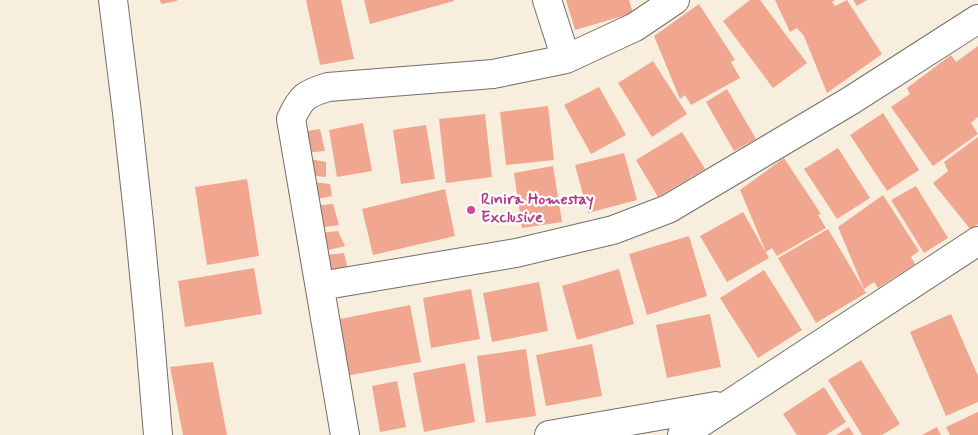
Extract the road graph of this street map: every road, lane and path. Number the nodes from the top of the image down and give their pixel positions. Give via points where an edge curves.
1 (113, 0) edge
2 (547, 0) edge
3 (675, 0) edge
4 (978, 19) edge
5 (566, 59) junction
6 (978, 241) edge
7 (320, 286) junction
8 (725, 405) junction
9 (158, 435) edge
10 (345, 435) edge
11 (548, 435) edge
12 (682, 435) edge

1 - 9 street via 150,320
2 - 5 street
3 - 5 street via 635,27
4 - 7 street via 842,106 668,209 613,230 516,253
5 - 7 street via 492,74 328,87 307,94 291,119
6 - 8 street
7 - 10 street
8 - 11 street
8 - 12 street

